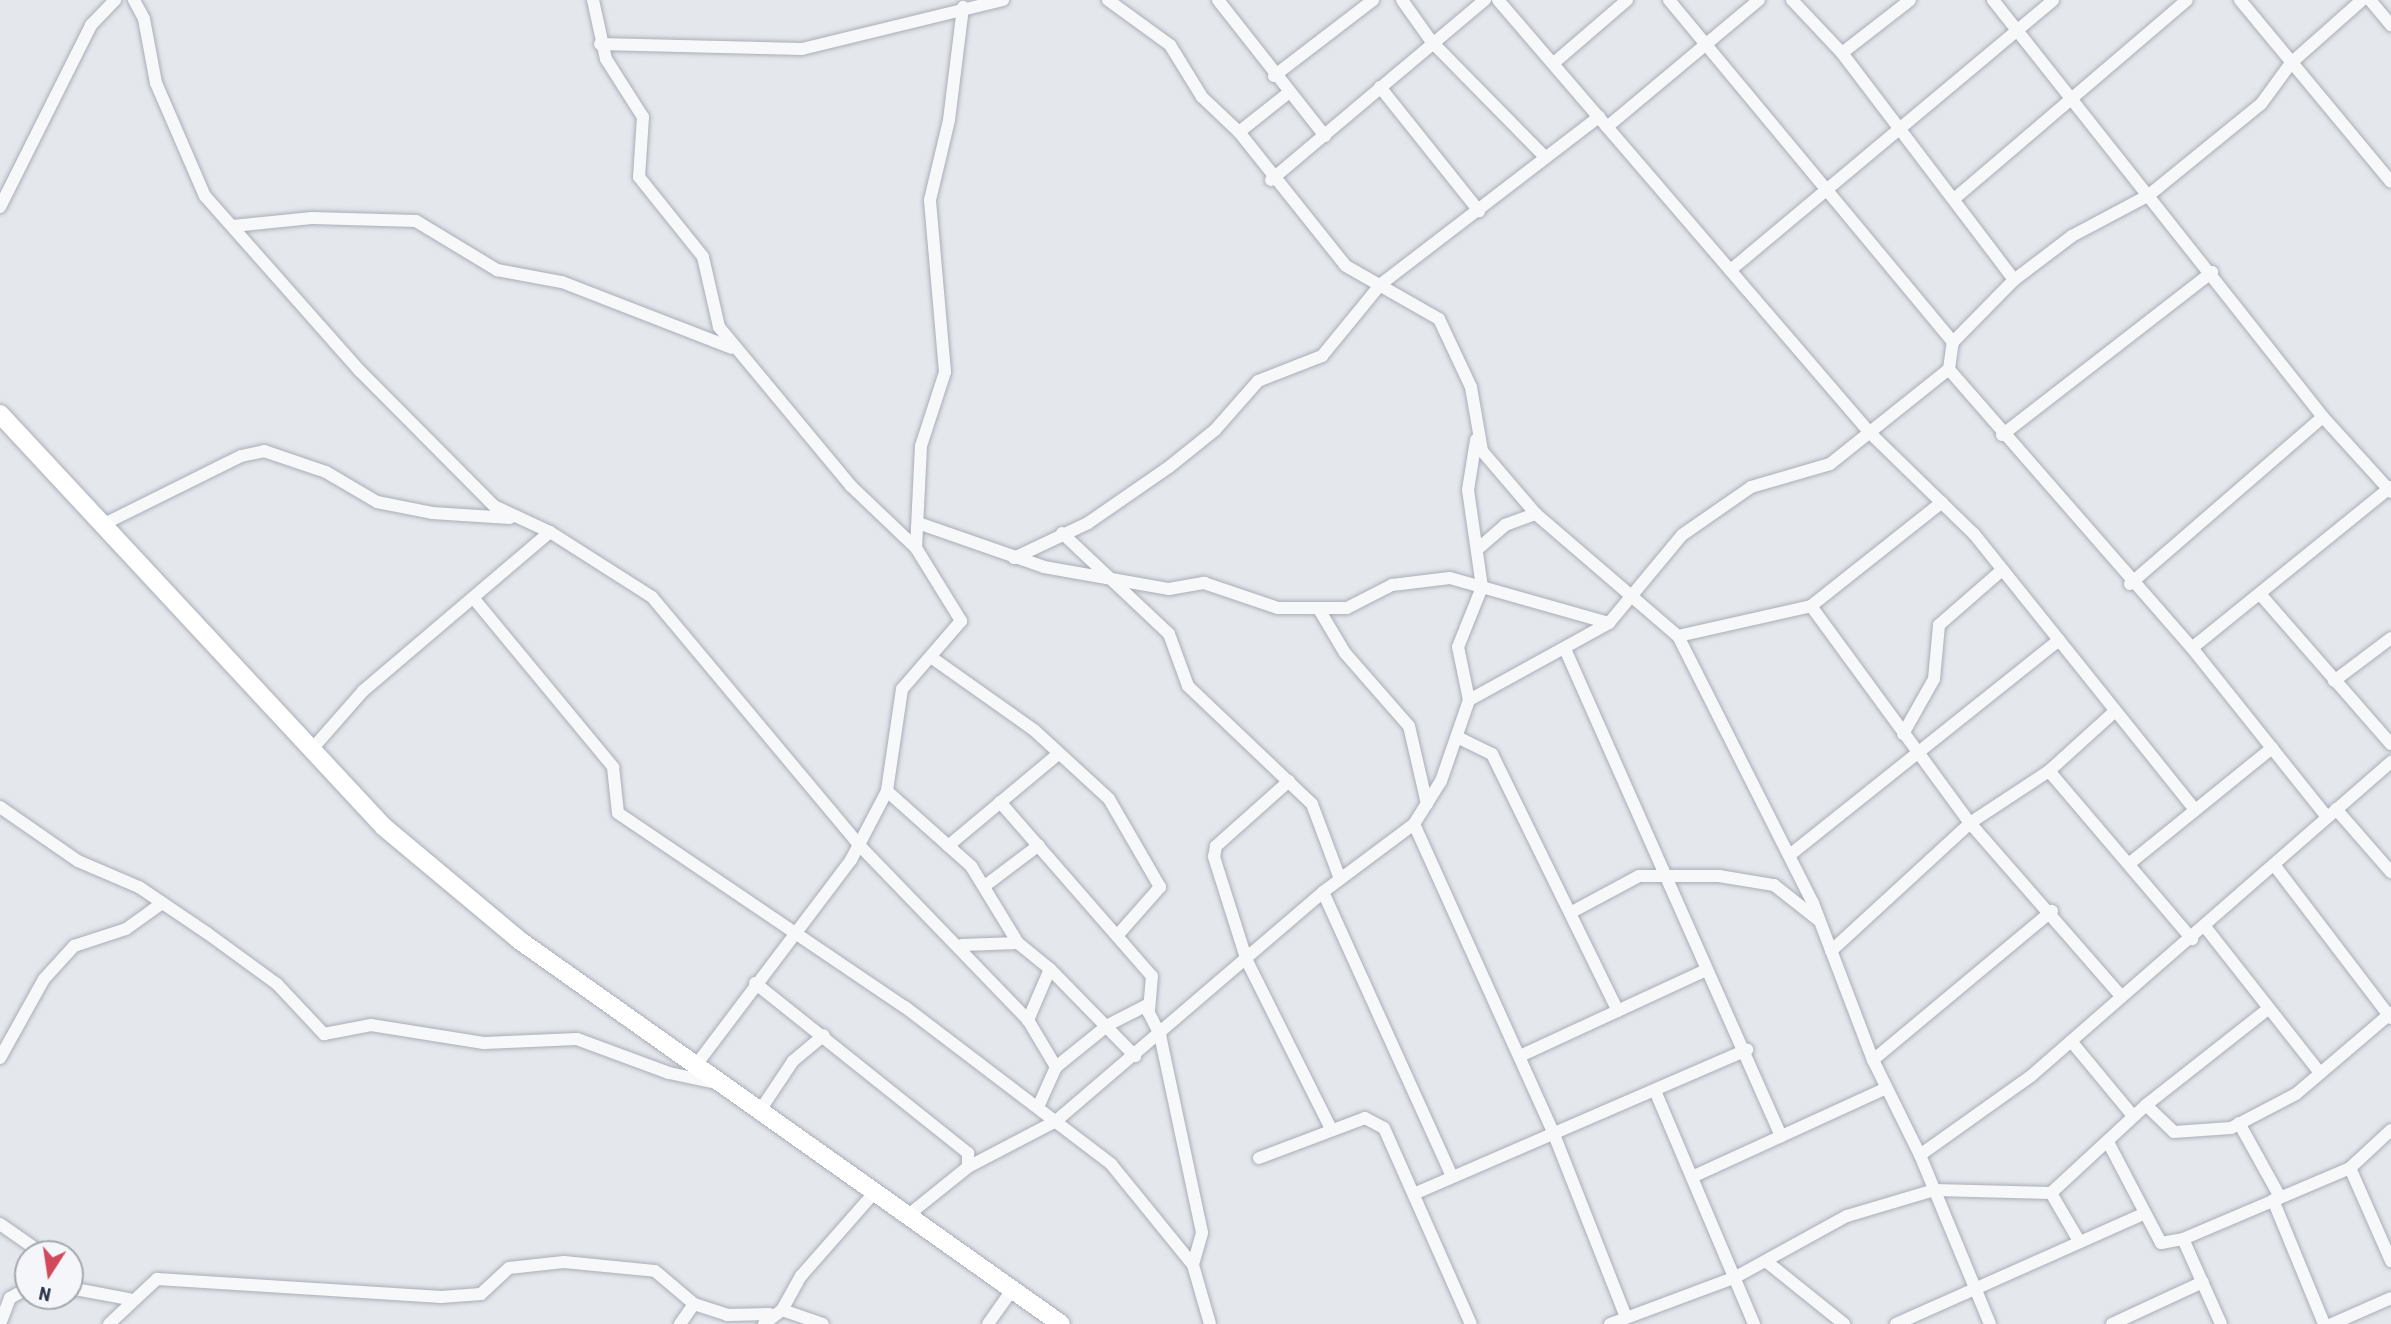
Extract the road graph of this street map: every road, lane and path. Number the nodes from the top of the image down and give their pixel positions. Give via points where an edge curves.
1 (115, 0) edge
2 (134, 0) edge
3 (593, 0) edge
4 (1003, 0) edge
5 (1108, 0) edge
6 (1218, 0) edge
7 (1373, 0) edge
8 (1402, 0) edge
9 (1485, 0) edge
10 (1498, 0) edge
11 (1627, 0) edge
12 (1669, 0) edge
13 (1759, 0) edge
14 (1792, 0) edge
15 (1910, 0) edge
16 (1993, 0) edge
17 (2053, 0) edge
18 (2187, 0) edge
19 (2240, 0) edge
20 (2362, 0) edge
21 (2370, 0) edge
22 (963, 7) junction
23 (2391, 25) edge
24 (2016, 32) junction
25 (1431, 41) junction
26 (600, 44) junction
27 (1707, 46) junction
28 (1842, 53) junction
29 (1555, 62) junction
30 (2291, 63) junction
31 (1274, 76) junction
32 (1380, 87) junction
33 (1287, 94) junction
34 (2071, 102) junction
35 (1603, 122) junction
36 (1897, 130) junction
37 (1239, 132) junction
38 (1325, 136) junction
39 (1544, 155) junction
40 (1271, 180) junction
41 (2391, 181) edge
42 (1825, 188) junction
43 (2149, 195) junction
44 (1954, 199) junction
45 (0, 207) edge
46 (1479, 211) junction
47 (233, 226) junction
48 (1733, 268) junction
49 (2212, 272) junction
50 (2014, 280) junction
51 (1381, 284) junction
52 (1953, 342) junction
53 (732, 348) junction
54 (1949, 369) junction
55 (0, 414) edge
56 (2323, 417) junction
57 (1870, 433) junction
58 (2002, 435) junction
59 (1476, 440) junction
60 (2390, 489) edge
61 (1942, 502) junction
62 (1536, 514) junction
63 (510, 518) junction
64 (918, 523) junction
65 (102, 524) junction
66 (550, 532) junction
67 (1062, 533) junction
68 (916, 548) junction
69 (1480, 548) junction
70 (1014, 558) junction
71 (2002, 570) junction
72 (1105, 579) junction
73 (2130, 584) junction
74 (1482, 587) junction
75 (2259, 594) junction
76 (1632, 595) junction
77 (475, 600) junction
78 (1811, 607) junction
79 (1320, 611) junction
80 (1609, 623) junction
81 (1678, 636) junction
82 (2391, 638) edge
83 (2059, 640) junction
84 (2192, 648) junction
85 (1565, 649) junction
86 (931, 657) junction
87 (2334, 681) junction
88 (1469, 700) junction
89 (2113, 713) junction
90 (1903, 734) junction
91 (1457, 737) junction
92 (2391, 744) edge
93 (313, 748) junction
94 (2272, 748) junction
95 (1058, 754) junction
96 (1919, 756) junction
97 (2391, 762) edge
98 (2049, 771) junction
99 (1289, 781) junction
100 (887, 791) junction
101 (1000, 802) junction
102 (1427, 804) junction
103 (0, 807) edge
104 (2193, 807) junction
105 (2331, 813) junction
106 (1414, 824) junction
107 (1970, 824) junction
108 (859, 845) junction
109 (948, 845) junction
110 (1039, 845) junction
111 (1791, 854) junction
112 (2130, 863) junction
113 (2275, 866) junction
114 (2391, 872) edge
115 (1340, 879) junction
116 (1666, 879) junction
117 (986, 885) junction
118 (1324, 892) junction
119 (162, 903) junction
120 (2052, 911) junction
121 (1570, 913) junction
122 (1818, 920) junction
123 (2206, 928) junction
124 (791, 934) junction
125 (1117, 936) junction
126 (2192, 939) junction
127 (1018, 943) junction
128 (962, 945) junction
129 (1831, 951) junction
130 (1247, 961) junction
131 (1050, 969) junction
132 (1706, 970) junction
133 (755, 983) junction
134 (2119, 994) junction
135 (1149, 1004) junction
136 (2268, 1009) junction
137 (1618, 1011) junction
138 (2390, 1015) edge
139 (1028, 1020) junction
140 (1108, 1025) junction
141 (824, 1035) junction
142 (1160, 1035) junction
143 (2071, 1041) junction
144 (1747, 1050) junction
145 (1135, 1056) junction
146 (1520, 1056) junction
147 (0, 1058) edge
148 (1873, 1060) junction
149 (695, 1066) junction
150 (1055, 1067) junction
151 (2320, 1073) junction
152 (718, 1083) junction
153 (1886, 1088) junction
154 (1656, 1093) junction
155 (2146, 1105) junction
156 (1038, 1107) junction
157 (759, 1112) junction
158 (2133, 1116) junction
159 (1056, 1121) junction
160 (2239, 1123) junction
161 (1331, 1129) junction
162 (2391, 1130) edge
163 (1781, 1136) junction
164 (1555, 1137) junction
165 (2108, 1142) junction
166 (1920, 1154) junction
167 (1259, 1157) dead end
168 (968, 1167) junction
169 (2350, 1168) junction
170 (1452, 1176) junction
171 (1692, 1177) junction
172 (1935, 1190) junction
173 (874, 1192) junction
174 (1416, 1193) junction
175 (2051, 1193) junction
176 (2276, 1199) junction
177 (2143, 1214) junction
178 (907, 1216) junction
179 (0, 1224) edge
180 (2183, 1239) junction
181 (23, 1240) edge
182 (2078, 1241) junction
183 (2391, 1261) edge
184 (1767, 1262) junction
185 (1193, 1265) junction
186 (1734, 1278) junction
187 (2203, 1283) junction
188 (1975, 1285) junction
189 (84, 1289) edge
190 (1012, 1290) junction
191 (14, 1296) edge
192 (2391, 1298) edge
193 (129, 1299) junction
194 (694, 1304) junction
195 (772, 1316) edge
196 (1626, 1317) junction
197 (0, 1324) edge
198 (109, 1324) edge
199 (680, 1324) edge
200 (823, 1324) edge
201 (988, 1324) edge
202 (1061, 1324) edge
203 (1210, 1324) edge
204 (1471, 1324) edge
205 (1610, 1324) edge
206 (1754, 1324) edge
207 (1844, 1324) edge
208 (1896, 1324) edge
209 (1990, 1324) edge
210 (2112, 1324) edge
211 (2221, 1324) edge
212 (2323, 1324) edge
213 (2332, 1324) edge

1 - 45 street via 91,25
2 - 47 street via 149,37 149,61 189,153 194,181
3 - 26 street
4 - 22 street
5 - 37 street via 1164,39 1202,97
6 - 31 street
7 - 31 street
8 - 25 street
9 - 25 street
10 - 29 street
11 - 29 street
12 - 27 street
13 - 27 street
14 - 28 street
15 - 28 street
16 - 24 street
17 - 24 street
18 - 34 street
19 - 30 street
20 - 30 street
21 - 23 street
22 - 26 street via 803,49
22 - 64 street via 949,120 930,200 945,372 921,446
24 - 34 street
24 - 36 street
25 - 32 street
25 - 39 street
26 - 53 street via 643,117 639,177 692,238
27 - 35 street
27 - 42 street
28 - 36 street
29 - 35 street
30 - 41 street
30 - 43 street via 2267,98
31 - 33 street
32 - 38 street
32 - 46 street
33 - 37 street
33 - 38 street
34 - 43 street
34 - 44 street
35 - 39 street
35 - 48 street
36 - 42 street
36 - 44 street
37 - 40 street
38 - 40 street
39 - 46 street
40 - 51 street via 1346,267
42 - 48 street
42 - 52 street
43 - 49 street
43 - 50 street via 2072,236
44 - 50 street
46 - 51 street
47 - 53 street via 312,218 416,221 496,270 562,282
47 - 63 street via 360,371
48 - 57 street
49 - 56 street
49 - 58 street
50 - 52 street
51 - 59 street via 1425,307 1447,330 1471,387
51 - 67 street via 1322,356 1258,381 1198,446 1088,523
52 - 54 street
53 - 68 street via 851,486
54 - 57 street
54 - 58 street
55 - 65 street
56 - 60 street
56 - 73 street
57 - 61 street
57 - 76 street via 1830,464 1751,487 1682,535
58 - 73 street
59 - 62 street
59 - 69 street via 1468,490
60 - 75 street
61 - 71 street
61 - 78 street
62 - 69 street via 1505,525
62 - 76 street
63 - 65 street via 432,513 377,502 326,472 264,451 241,456
63 - 66 street
64 - 68 street
64 - 70 street
65 - 93 street
66 - 77 street via 510,561
66 - 108 street via 652,597
67 - 70 street
67 - 72 street
68 - 86 street via 961,621
69 - 74 street
70 - 72 street
71 - 83 street
71 - 90 street via 1939,625 1934,679
72 - 79 street via 1169,589 1204,583 1251,602
72 - 99 street via 1169,634 1188,686
73 - 84 street
74 - 79 street via 1427,579 1392,585 1347,608
74 - 80 street
74 - 88 street via 1458,647
75 - 84 street
75 - 87 street
76 - 80 street
76 - 81 street
77 - 93 street via 363,691
77 - 124 street via 613,767 618,813
78 - 81 street
78 - 90 street
79 - 102 street via 1345,653 1409,726
80 - 85 street
81 - 111 street via 1705,701
82 - 87 street
83 - 89 street
83 - 96 street
84 - 94 street
85 - 88 street
85 - 116 street
86 - 95 street
86 - 100 street via 902,689
87 - 92 street
88 - 91 street
89 - 98 street
89 - 104 street
90 - 96 street
91 - 102 street
91 - 121 street via 1492,754
93 - 149 street via 384,827 519,940
94 - 104 street
94 - 105 street
95 - 101 street
95 - 125 street via 1109,799 1158,878 1159,892
96 - 107 street
96 - 111 street
97 - 105 street
98 - 107 street
98 - 112 street
99 - 115 street via 1317,814
99 - 130 street via 1216,846 1216,869
100 - 108 street
100 - 109 street
101 - 109 street
101 - 110 street
102 - 106 street
103 - 119 street via 78,861
104 - 112 street
105 - 113 street
105 - 114 street
106 - 115 street
106 - 146 street
107 - 120 street
107 - 129 street
108 - 124 street
108 - 128 street
109 - 117 street
110 - 117 street
110 - 125 street
111 - 122 street
112 - 126 street
113 - 123 street
113 - 138 street
115 - 118 street
116 - 121 street via 1623,881
116 - 122 street via 1719,876 1774,885
116 - 132 street
117 - 127 street
118 - 130 street
118 - 170 street
119 - 147 street via 126,929 74,946 44,979
119 - 152 street via 277,984 324,1034 370,1025 484,1043 577,1039 669,1073
120 - 134 street
120 - 148 street
121 - 137 street
122 - 129 street
123 - 126 street
123 - 136 street
124 - 133 street
124 - 156 street via 905,1007
125 - 135 street via 1152,976
126 - 134 street
127 - 128 street
127 - 131 street
128 - 139 street
129 - 148 street
130 - 142 street
130 - 161 street
131 - 139 street
131 - 140 street
132 - 137 street
132 - 144 street
133 - 141 street
133 - 149 street
134 - 143 street
135 - 140 street
135 - 142 street
136 - 151 street
136 - 155 street
137 - 146 street
138 - 151 street
139 - 150 street
140 - 145 street
140 - 150 street
141 - 157 street via 793,1061
141 - 168 street via 968,1153
142 - 145 street
142 - 185 street via 1202,1233
143 - 158 street
143 - 166 street
144 - 154 street
144 - 163 street
145 - 159 street
146 - 164 street
148 - 153 street
149 - 152 street
150 - 156 street
151 - 160 street
152 - 157 street
153 - 163 street
153 - 166 street
154 - 164 street
154 - 171 street
155 - 158 street
155 - 160 street via 2186,1135
156 - 159 street
157 - 173 street
158 - 165 street
159 - 168 street
159 - 185 street via 1111,1164
160 - 176 street
161 - 167 street
161 - 174 street via 1373,1119 1384,1128
162 - 169 street
163 - 171 street
164 - 170 street
164 - 196 street
165 - 175 street
165 - 177 street
166 - 172 street
168 - 178 street
169 - 176 street
169 - 183 street
170 - 174 street
171 - 186 street
172 - 175 street
172 - 184 street via 1847,1216
172 - 188 street
173 - 178 street
173 - 195 street
174 - 204 street
175 - 182 street
176 - 180 street
176 - 212 street
177 - 180 street via 2163,1245
177 - 182 street
178 - 190 street
179 - 181 street
180 - 187 street
182 - 188 street
184 - 186 street
184 - 207 street
185 - 203 street
186 - 196 street
186 - 206 street
187 - 210 street
187 - 211 street
188 - 208 street
188 - 209 street
189 - 193 street
190 - 201 street
190 - 202 street
191 - 197 street
192 - 213 street
193 - 194 street via 157,1279 328,1293 481,1294 509,1268 564,1262 655,1271
193 - 198 street
194 - 195 street via 727,1315
194 - 199 street
195 - 200 street
196 - 205 street

